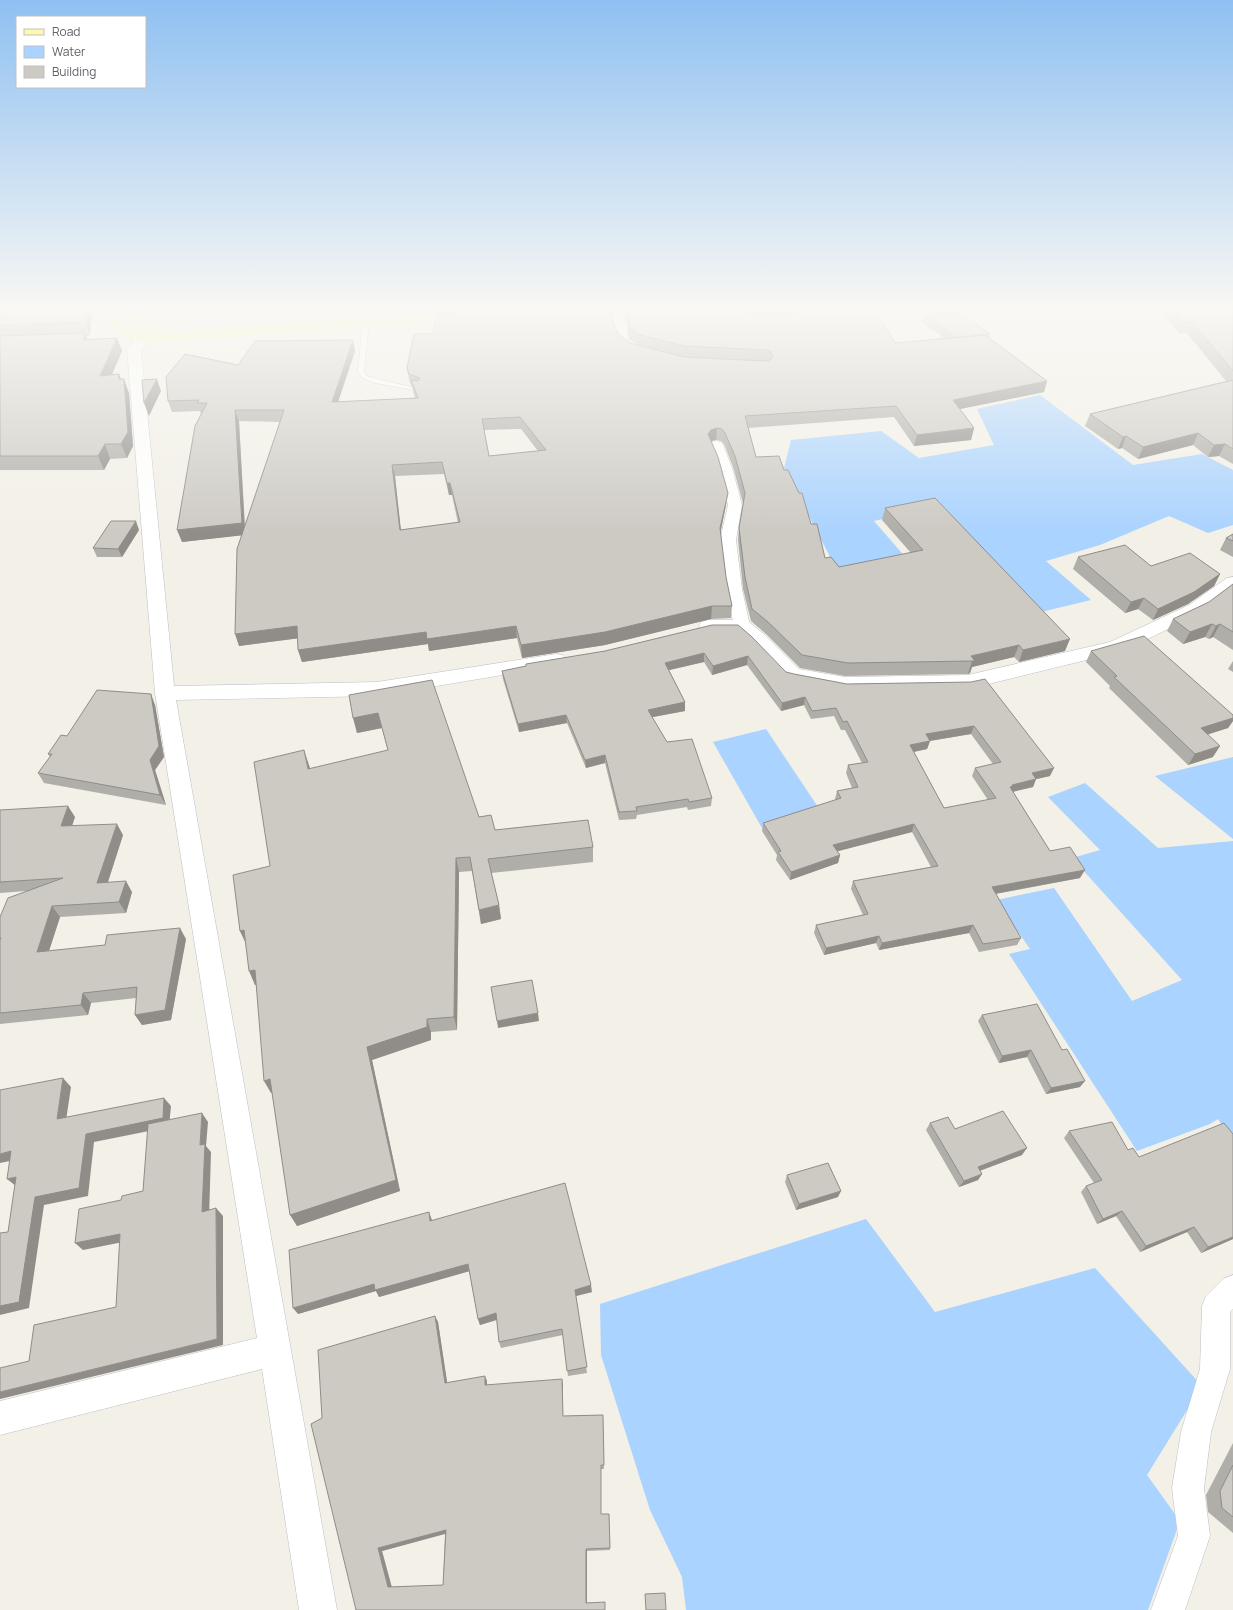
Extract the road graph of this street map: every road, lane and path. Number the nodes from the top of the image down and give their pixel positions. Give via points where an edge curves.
1 (137, 383) edge
2 (385, 383) edge
3 (418, 390) edge
4 (716, 445) edge
5 (1233, 582) edge
6 (742, 626) junction
7 (688, 631) edge
8 (574, 657) edge
9 (165, 693) junction
10 (1233, 1289) edge
11 (275, 1350) junction
12 (0, 1418) edge
13 (318, 1610) edge
14 (1168, 1610) edge

1 - 9 street
2 - 3 lane
4 - 6 street via 735,505 728,540
5 - 6 street via 1195,609 1116,647 968,682 845,684 793,674
6 - 7 street via 711,626
8 - 9 street via 378,688
9 - 11 street
10 - 14 street via 1216,1306 1215,1369 1196,1432 1188,1488 1194,1536
11 - 12 street
11 - 13 street

